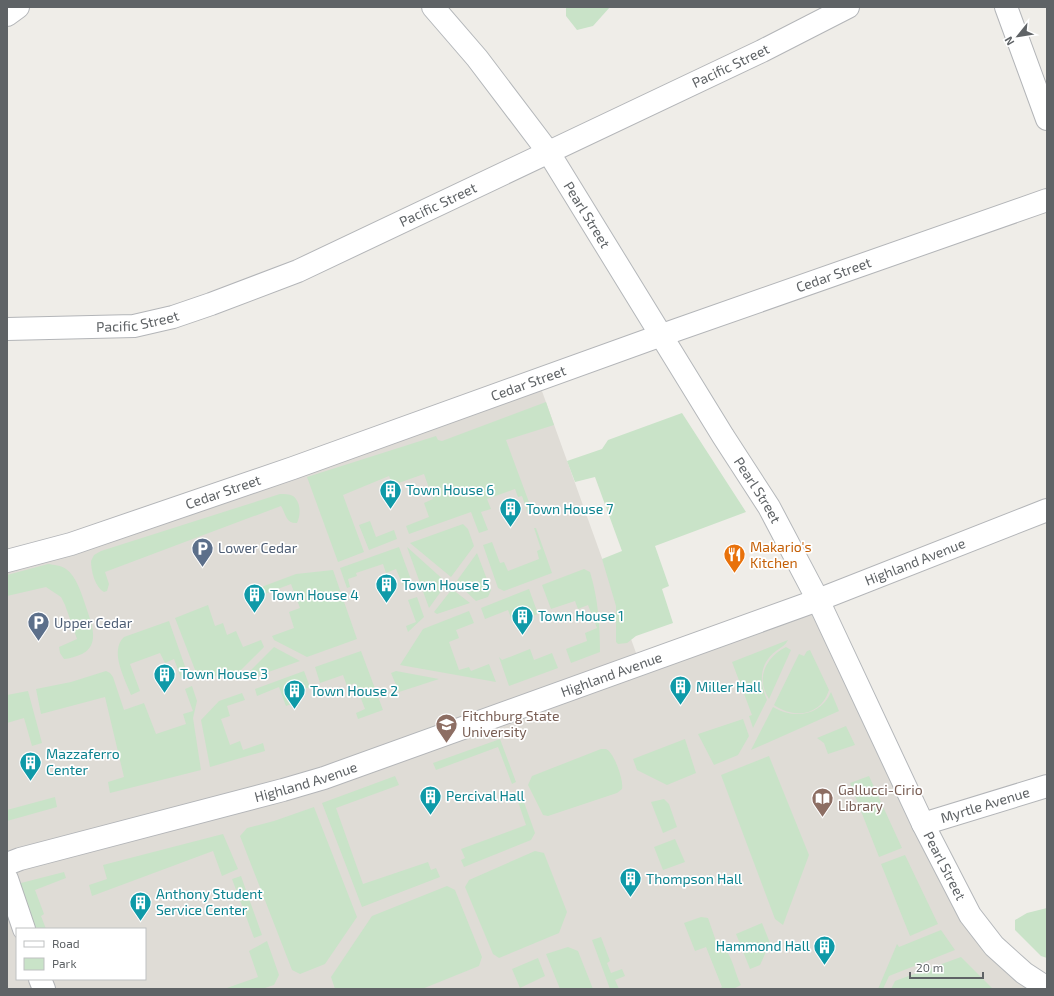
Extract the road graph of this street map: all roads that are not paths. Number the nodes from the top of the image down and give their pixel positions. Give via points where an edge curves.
1 (18, 7) edge
2 (433, 7) edge
3 (848, 7) edge
4 (1006, 7) edge
5 (7, 15) edge
6 (1047, 119) edge
7 (549, 153) junction
8 (1047, 200) edge
9 (7, 329) edge
10 (662, 335) junction
11 (1047, 510) edge
12 (7, 561) edge
13 (818, 600) junction
14 (1047, 786) edge
15 (923, 824) junction
16 (7, 864) edge
17 (7, 879) edge
18 (24, 928) edge
19 (1047, 988) edge

1 - 5 street
2 - 7 street, Pearl Street via 477,58
3 - 7 street, Pacific Street
4 - 6 street
7 - 9 street, Pacific Street via 298,271 173,317 134,326
7 - 10 street, Pearl Street
8 - 10 street, Cedar Street
10 - 12 street, Cedar Street via 286,470 71,544
10 - 13 street, Pearl Street via 768,507
11 - 13 street, Highland Avenue
13 - 15 street, Pearl Street
13 - 16 street, Highland Avenue via 324,778 20,858
14 - 15 street, Myrtle Avenue
15 - 19 street, Pearl Street via 970,915 994,946 1024,973
17 - 18 street

